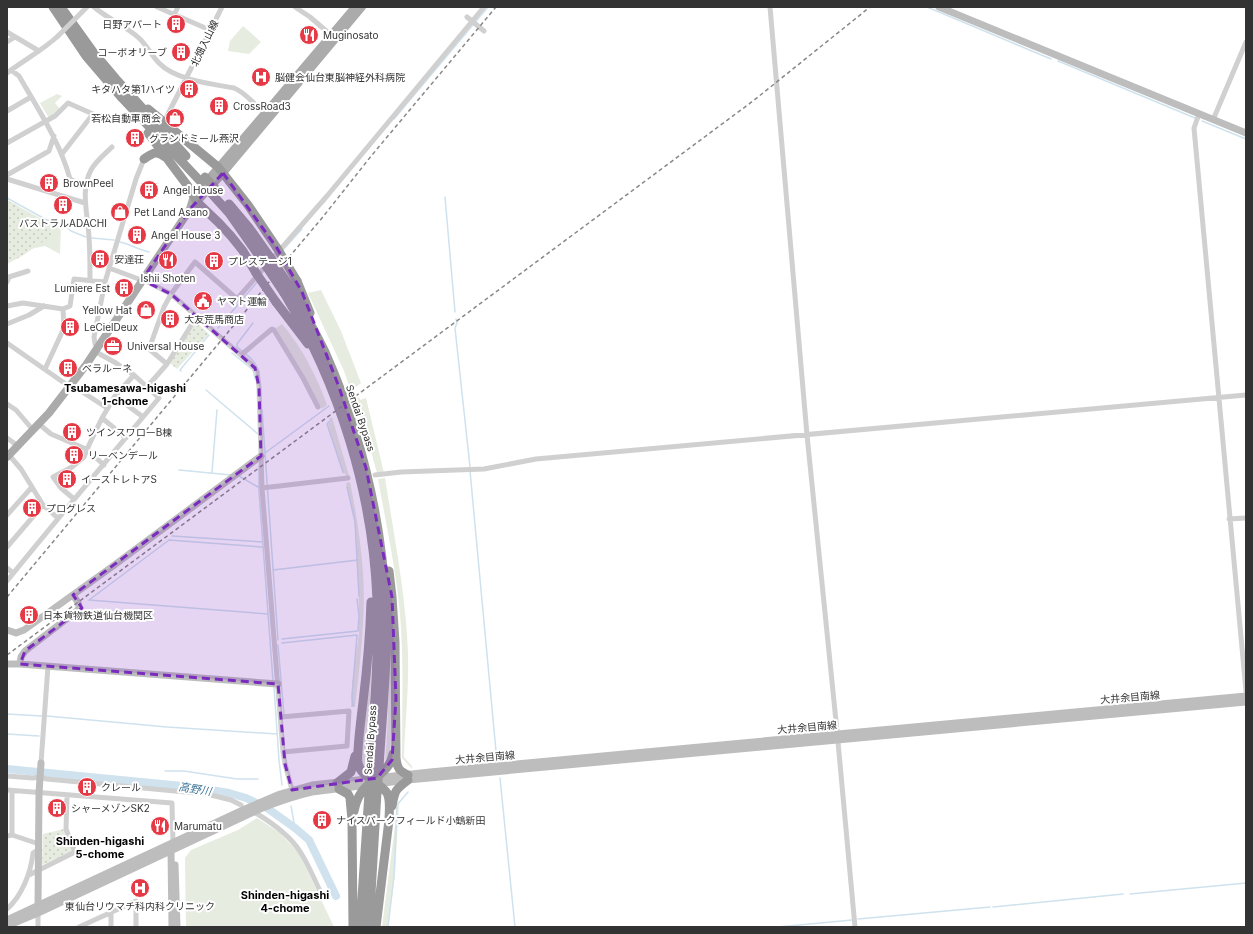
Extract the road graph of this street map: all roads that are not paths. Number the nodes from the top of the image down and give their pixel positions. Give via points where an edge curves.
1 (53, 7) edge
2 (61, 7) edge
3 (87, 7) edge
4 (94, 7) edge
5 (157, 7) edge
6 (178, 7) edge
7 (222, 7) edge
8 (295, 7) edge
9 (355, 7) edge
10 (362, 7) edge
11 (484, 7) edge
12 (770, 7) edge
13 (939, 7) edge
14 (174, 15) junction
15 (467, 17) dead end
16 (474, 22) junction
17 (210, 30) junction
18 (484, 31) dead end
19 (7, 32) edge
20 (331, 36) junction
21 (15, 37) junction
22 (7, 42) edge
23 (1246, 42) edge
24 (39, 50) junction
25 (9, 72) edge
26 (187, 78) junction
27 (125, 95) junction
28 (31, 97) junction
29 (7, 111) edge
30 (269, 114) junction
31 (1199, 114) junction
32 (1214, 120) junction
33 (45, 122) junction
34 (164, 122) junction
35 (1246, 133) edge
36 (54, 136) junction
37 (153, 140) junction
38 (7, 143) edge
39 (112, 147) dead end
40 (62, 154) junction
41 (166, 158) junction
42 (144, 159) junction
43 (221, 170) junction
44 (7, 175) edge
45 (7, 179) edge
46 (86, 188) junction
47 (195, 199) junction
48 (85, 203) junction
49 (267, 260) junction
50 (109, 268) junction
51 (28, 272) dead end
52 (90, 280) junction
53 (142, 280) junction
54 (7, 282) edge
55 (105, 282) junction
56 (293, 283) junction
57 (171, 294) junction
58 (7, 298) edge
59 (7, 306) edge
60 (44, 306) junction
61 (63, 309) junction
62 (196, 316) junction
63 (7, 324) edge
64 (7, 343) edge
65 (97, 350) junction
66 (320, 353) junction
67 (243, 354) junction
68 (167, 364) junction
69 (45, 369) junction
70 (134, 375) junction
71 (70, 387) junction
72 (147, 387) junction
73 (84, 393) dead end
74 (1246, 395) edge
75 (115, 396) junction
76 (1219, 398) junction
77 (7, 404) edge
78 (318, 406) dead end
79 (107, 408) junction
80 (143, 417) junction
81 (102, 418) junction
82 (36, 427) junction
83 (807, 435) junction
84 (7, 438) edge
85 (126, 438) junction
86 (18, 446) junction
87 (86, 450) junction
88 (8, 456) edge
89 (260, 457) junction
90 (104, 465) junction
91 (375, 475) dead end
92 (348, 478) dead end
93 (32, 487) junction
94 (262, 488) junction
95 (74, 499) junction
96 (43, 505) junction
97 (7, 515) edge
98 (58, 518) junction
99 (1246, 518) edge
100 (1230, 519) junction
101 (375, 536) junction
102 (7, 547) edge
103 (7, 568) edge
104 (13, 573) junction
105 (7, 582) edge
106 (73, 595) junction
107 (7, 630) edge
108 (7, 664) edge
109 (20, 664) junction
110 (48, 666) junction
111 (276, 683) junction
112 (1246, 691) edge
113 (1246, 696) edge
114 (1246, 702) edge
115 (281, 717) junction
116 (359, 735) junction
117 (838, 737) junction
118 (395, 747) junction
119 (283, 752) junction
120 (41, 763) joint
121 (7, 776) edge
122 (40, 777) junction
123 (408, 778) junction
124 (373, 785) junction
125 (338, 786) junction
126 (292, 790) junction
127 (9, 791) edge
128 (39, 793) junction
129 (67, 796) junction
130 (273, 801) junction
131 (241, 805) dead end
132 (256, 809) junction
133 (352, 820) junction
134 (389, 820) junction
135 (9, 836) edge
136 (39, 846) junction
137 (173, 847) junction
138 (39, 870) junction
139 (29, 875) junction
140 (322, 895) dead end
141 (7, 909) edge
142 (38, 910) junction
143 (111, 912) junction
144 (7, 920) edge
145 (86, 925) edge
146 (7, 926) edge
147 (38, 927) edge
148 (79, 927) edge
149 (111, 927) edge
150 (136, 927) edge
151 (172, 927) edge
152 (177, 927) edge
153 (353, 927) edge
154 (360, 927) edge
155 (369, 927) edge
156 (376, 927) edge
157 (855, 927) edge

1 - 27 highway, Sendai Bypass via 86,56
2 - 27 highway, Sendai Bypass
3 - 24 street, bridge via 51,43
4 - 26 street via 140,39 150,54 169,72
5 - 14 street
6 - 14 street
7 - 17 street, 北畑入山線
8 - 20 street
9 - 20 main road
10 - 30 main road
11 - 16 street
12 - 83 street
13 - 31 street
14 - 17 street
15 - 16 street
16 - 18 street
16 - 57 street via 237,299 195,262
17 - 26 street, 北畑入山線
19 - 21 street
20 - 30 main road
21 - 22 street
21 - 24 street
23 - 32 street
24 - 25 street
25 - 28 street via 20,76
26 - 30 street via 239,90
26 - 34 street, 北畑入山線
27 - 34 highway
27 - 37 highway
27 - 49 highway, Sendai Bypass via 213,191
28 - 29 street
28 - 33 street
30 - 43 main road
31 - 32 street
31 - 76 street via 1194,128
32 - 35 street
33 - 36 street
33 - 38 street
33 - 40 street via 68,103 93,114
34 - 43 highway
36 - 40 street
36 - 44 street via 49,151
37 - 41 highway
37 - 42 highway
39 - 46 street via 91,171
40 - 46 street via 70,179
41 - 42 highway via 160,153 155,153
41 - 47 highway
42 - 50 street
43 - 47 main road
43 - 56 highway, bridge via 277,248
45 - 48 street
46 - 48 street
47 - 53 main road
47 - 66 highway, bridge via 243,251 276,302
48 - 52 street via 90,238
49 - 56 highway, Sendai Bypass, bridge
49 - 66 highway, Sendai Bypass, bridge
50 - 53 street
50 - 55 street
51 - 54 street via 9,277
52 - 55 street
52 - 61 street via 74,279 70,306
53 - 57 street
53 - 65 main road
55 - 65 street via 94,337
56 - 66 highway, Sendai Bypass
57 - 62 street
57 - 68 street via 148,349
58 - 59 street
59 - 60 street via 22,303
60 - 61 street
60 - 63 street
61 - 69 street via 64,328
62 - 67 street
62 - 68 street
64 - 69 street
65 - 70 street
65 - 71 main road
66 - 101 highway, Sendai Bypass via 352,421 372,494
67 - 78 street via 272,329 274,330
67 - 89 street via 257,372
68 - 72 street
69 - 71 street
70 - 72 street
70 - 75 street
71 - 82 main road
72 - 80 street via 159,398
73 - 79 street
74 - 76 street
75 - 79 street
75 - 80 street
76 - 83 street
76 - 100 street
77 - 82 street
79 - 81 street
80 - 85 street
81 - 85 street
81 - 87 street
82 - 86 main road
82 - 87 street
83 - 91 street via 536,459 484,468
83 - 117 street
84 - 86 street
85 - 90 street
86 - 88 main road
87 - 90 street
87 - 95 street via 84,457 72,467 53,477 60,488
88 - 93 street via 21,469
89 - 94 street
89 - 106 street
90 - 95 street
92 - 94 street
93 - 96 street
93 - 97 street
94 - 111 street
95 - 98 street
96 - 98 street
96 - 102 street
98 - 104 street
99 - 100 street
100 - 112 street
101 - 116 highway via 369,569 370,629
101 - 118 highway via 388,567 392,597 395,642
101 - 124 highway, Sendai Bypass, bridge via 386,609 386,639
103 - 104 street
104 - 105 street
106 - 107 street via 24,630 16,633
106 - 109 street via 79,604 78,610 25,651
108 - 109 street
109 - 110 street
110 - 111 street
110 - 120 street
111 - 115 street
113 - 117 street, 大井余目南線
114 - 117 street
115 - 119 street
115 - 119 street via 349,711 347,746
116 - 124 highway via 358,763
116 - 125 highway via 351,772
117 - 123 street
117 - 157 street
118 - 123 highway via 398,768
118 - 124 highway via 389,766
119 - 126 street
120 - 122 street
121 - 122 street
122 - 128 street
122 - 131 street via 207,794
123 - 124 street
123 - 134 highway via 394,792
124 - 125 street
124 - 133 highway via 357,799
124 - 134 highway via 387,793
124 - 154 highway, Sendai Bypass
124 - 155 highway, Sendai Bypass
125 - 126 street via 312,786
125 - 130 street
125 - 133 highway via 350,798
126 - 130 street
127 - 128 street
127 - 135 street
128 - 129 street
128 - 136 street
129 - 137 street via 172,803
129 - 138 street via 66,829 75,852
130 - 132 street
132 - 137 street
132 - 140 street via 300,852
133 - 153 highway
134 - 156 highway
135 - 136 street
136 - 138 street
136 - 139 street via 33,853
137 - 142 street
137 - 151 street
137 - 152 street
138 - 139 street
138 - 142 street
139 - 141 street
142 - 144 street
142 - 146 street
142 - 147 street
143 - 145 street
143 - 149 street
143 - 150 street via 136,901
145 - 148 street

